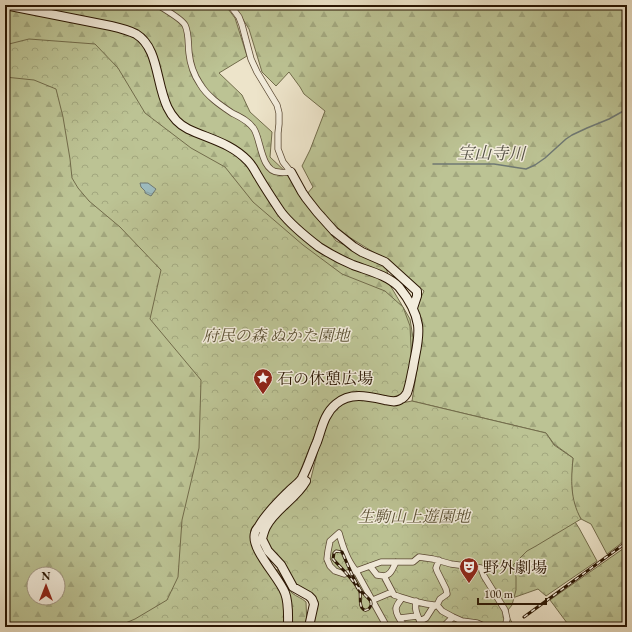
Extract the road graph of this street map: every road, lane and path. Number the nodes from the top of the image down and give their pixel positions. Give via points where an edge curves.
1 (5, 5) edge
2 (158, 5) edge
3 (230, 5) edge
4 (291, 172) junction
5 (413, 308) junction
6 (317, 441) junction
7 (439, 560) junction
8 (396, 562) junction
9 (370, 566) junction
10 (356, 571) junction
11 (384, 576) junction
12 (392, 592) junction
13 (402, 598) junction
14 (373, 600) junction
15 (416, 601) junction
16 (437, 605) junction
17 (400, 618) junction
18 (453, 618) junction
19 (418, 619) junction
20 (288, 627) edge
21 (311, 627) edge
22 (387, 627) edge
23 (405, 627) edge
24 (422, 627) edge
25 (443, 627) edge
26 (486, 627) edge
27 (505, 627) edge

1 - 5 street via 112,26 137,35 148,46 165,102 177,121 186,128 225,144 237,152 249,162 292,224 331,255 385,277 398,286
2 - 4 street via 185,25 192,66 200,85 217,103 247,121 254,129 268,166 272,170
3 - 4 street via 239,17 254,65 277,105 278,149
4 - 5 street via 306,198 334,231 362,252 385,262 417,291
5 - 6 street via 418,337 406,396 396,401 360,395 340,400 324,419
6 - 20 street via 300,481 272,508 254,533 254,543 286,594
6 - 21 street via 316,455 305,483 275,515 266,527 262,539 293,587 312,599 314,604
7 - 8 street via 419,557 413,562
7 - 16 street via 436,568 447,594
7 - 27 street via 481,568 505,610
8 - 9 street via 381,562
8 - 11 street via 390,573
9 - 10 street
9 - 11 street via 377,575
10 - 10 street via 347,558 339,533 330,541 330,566 344,574
10 - 14 street
11 - 12 street
12 - 13 street
12 - 14 street
13 - 15 street
13 - 17 street via 396,609
14 - 22 street
15 - 16 street
15 - 19 street
16 - 18 street
16 - 19 street via 426,618
17 - 19 street
17 - 23 street
18 - 25 street
18 - 26 street
19 - 24 street

